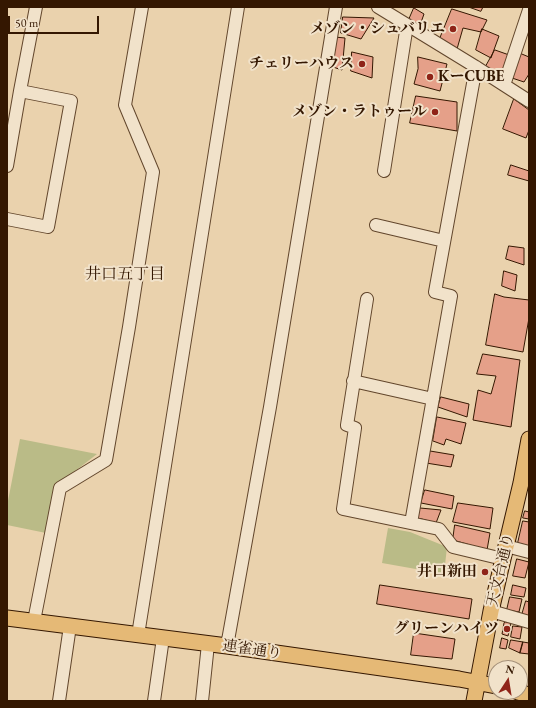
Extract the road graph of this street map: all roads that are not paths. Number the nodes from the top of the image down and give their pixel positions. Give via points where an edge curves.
1 (36, 7) edge
2 (142, 7) edge
3 (238, 7) edge
4 (336, 7) edge
5 (380, 8) edge
6 (529, 10) edge
7 (407, 25) junction
8 (476, 67) junction
9 (504, 85) junction
10 (20, 91) junction
11 (529, 101) edge
12 (7, 166) edge
13 (384, 171) dead end
14 (7, 219) edge
15 (376, 225) dead end
16 (444, 241) junction
17 (367, 299) dead end
18 (353, 381) junction
19 (433, 399) junction
20 (529, 439) edge
21 (525, 484) edge
22 (411, 523) junction
23 (504, 552) junction
24 (529, 552) edge
25 (492, 612) junction
26 (7, 618) edge
27 (34, 621) junction
28 (529, 622) edge
29 (70, 626) junction
30 (138, 635) junction
31 (163, 638) junction
32 (208, 644) junction
33 (227, 646) junction
34 (477, 682) junction
35 (488, 684) edge
36 (59, 701) edge
37 (154, 701) edge
38 (202, 701) edge
39 (474, 701) edge

1 - 10 street
2 - 27 street via 125,105 153,172 106,460 60,488
3 - 30 street
4 - 33 street via 270,407
5 - 7 street
6 - 9 street
7 - 8 street
7 - 13 street
8 - 9 street
8 - 16 street
9 - 11 street
10 - 12 street
10 - 14 street via 71,100 48,228
15 - 16 street
16 - 19 street via 435,292 451,296
17 - 18 street
18 - 19 street
18 - 22 street via 347,425 354,428 343,509
19 - 22 street
20 - 21 main road, 天文台通り
21 - 23 main road, 天文台通り
22 - 23 street via 439,529 453,547
23 - 24 street
23 - 25 main road, 天文台通り
25 - 28 street
25 - 34 main road, 天文台通り
26 - 27 main road, 連雀通り
27 - 29 main road, 連雀通り
29 - 30 main road, 連雀通り
29 - 36 street
30 - 31 main road, 連雀通り
31 - 32 main road, 連雀通り
31 - 37 street
32 - 33 main road, 連雀通り
32 - 38 street
33 - 34 main road, 連雀通り
34 - 35 main road, 連雀通り
34 - 39 main road, 天文台通り

